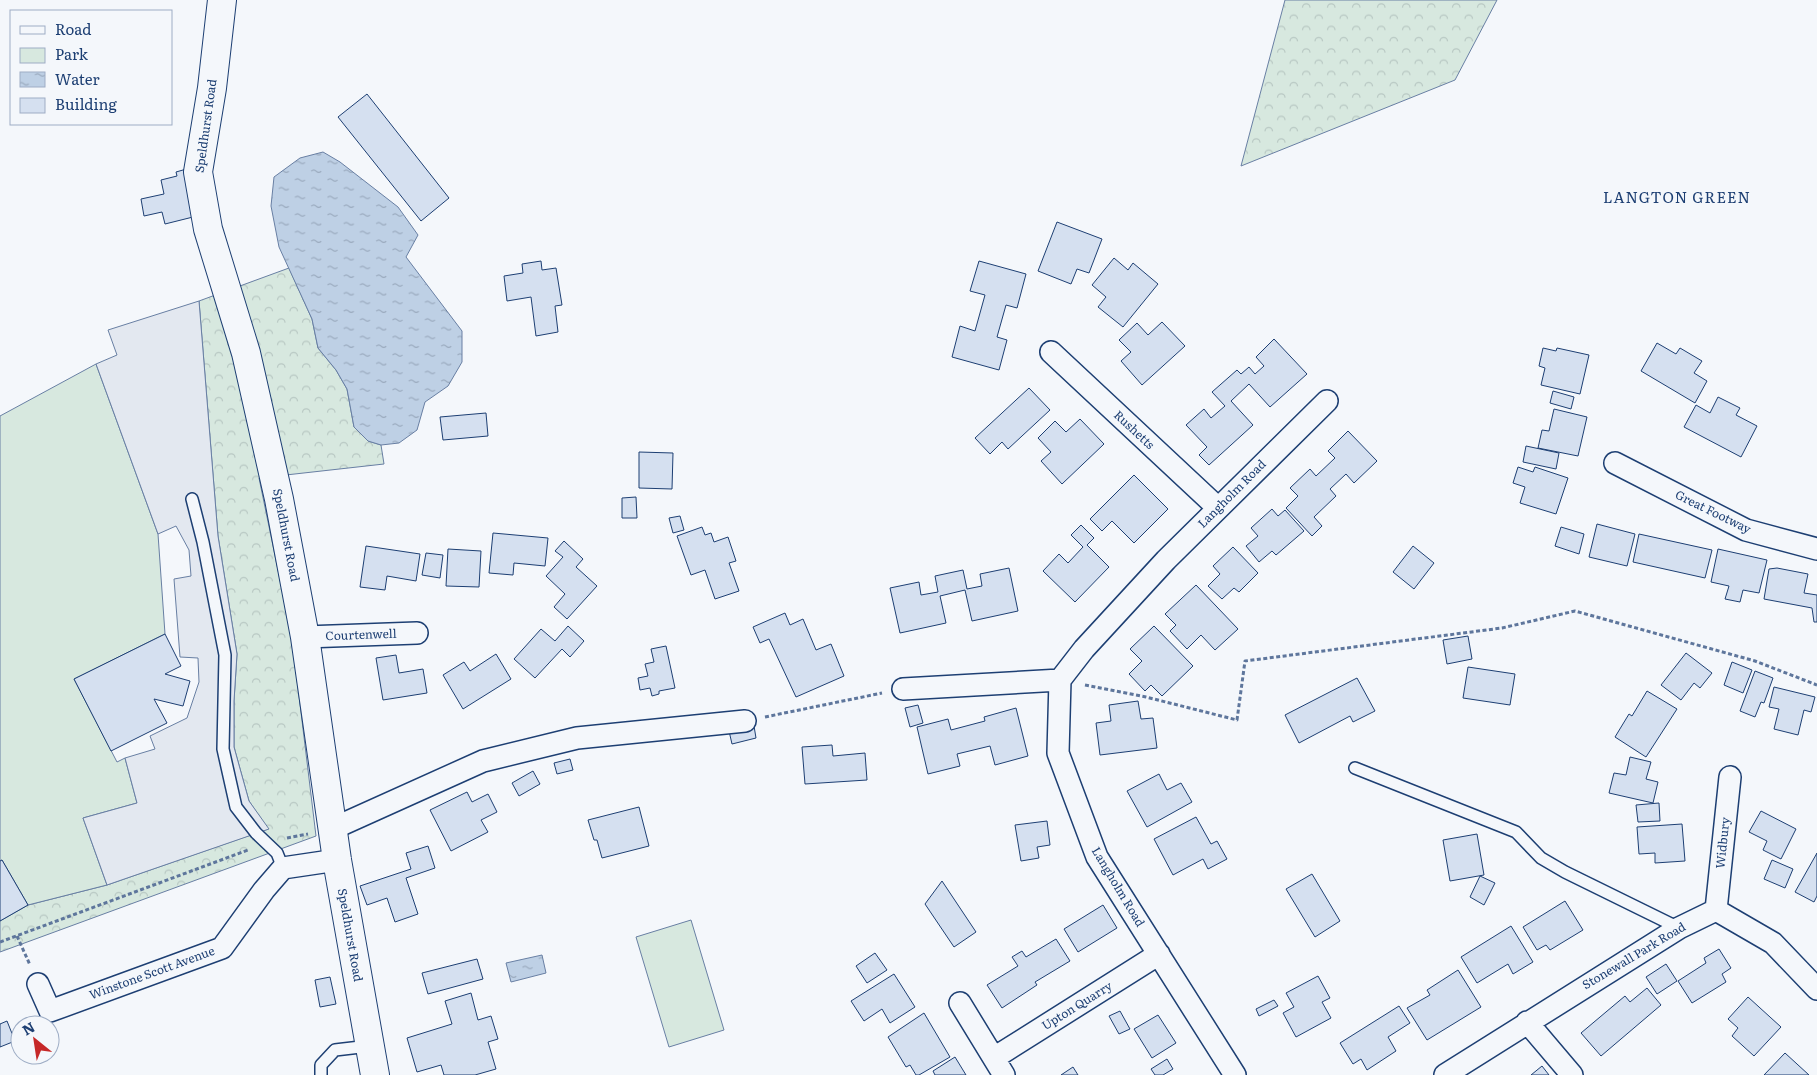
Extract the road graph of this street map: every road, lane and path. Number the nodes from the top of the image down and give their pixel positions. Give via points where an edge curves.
1 (222, 0) edge
2 (1051, 352) dead end
3 (1328, 401) dead end
4 (1615, 463) dead end
5 (192, 499) dead end
6 (1218, 508) junction
7 (1817, 548) edge
8 (417, 633) dead end
9 (305, 637) junction
10 (1060, 680) junction
11 (1817, 684) edge
12 (903, 689) joint
13 (745, 721) joint
14 (1355, 768) dead end
15 (1730, 777) dead end
16 (332, 828) junction
17 (266, 843) junction
18 (337, 860) junction
19 (284, 868) junction
20 (1716, 910) junction
21 (1679, 928) junction
22 (17, 936) junction
23 (0, 942) edge
24 (1159, 954) junction
25 (38, 984) joint
26 (1817, 990) edge
27 (960, 1003) dead end
28 (1527, 1022) junction
29 (369, 1046) junction
30 (999, 1066) edge
31 (321, 1075) edge
32 (375, 1075) edge
33 (1235, 1075) edge
34 (1445, 1075) edge
35 (1572, 1075) edge

1 - 9 street, Speldhurst Road via 198,172 208,229 246,353 279,499
2 - 6 street, Rushetts
3 - 6 street, Langholm Road
4 - 7 street, Great Footway via 1746,530
5 - 17 lane via 224,655 223,749 236,807
6 - 10 street, Langholm Road via 1084,649
8 - 9 street, Courtenwell
9 - 16 street, Speldhurst Road
10 - 11 path via 1237,720 1245,661 1502,628 1574,611 1755,661
10 - 12 street
10 - 24 street, Langholm Road via 1058,754 1097,857
12 - 13 path
13 - 16 street via 577,738 483,761
14 - 21 lane via 1516,832 1541,858
15 - 20 street, Widbury
16 - 17 path
16 - 18 street, Speldhurst Road
17 - 19 lane via 277,853
17 - 22 path
18 - 19 street
18 - 29 street, Speldhurst Road
19 - 25 street, Winstone Scott Avenue via 222,948 50,1011
20 - 21 street, Stonewall Park Road
20 - 26 street via 1773,943
21 - 28 street, Stonewall Park Road
22 - 23 path
22 - 25 path
24 - 30 street, Upton Quarry
24 - 33 street, Langholm Road
27 - 30 street, Upton Quarry
28 - 34 street, Stonewall Park Road
28 - 35 street
29 - 31 lane via 335,1050 321,1065
29 - 32 street, Speldhurst Road

